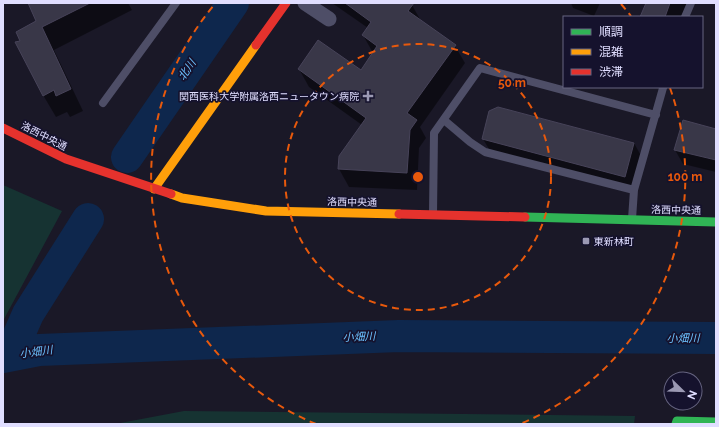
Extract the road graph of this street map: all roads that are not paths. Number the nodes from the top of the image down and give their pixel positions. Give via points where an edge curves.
1 (176, 3) edge
2 (286, 3) edge
3 (305, 3) edge
4 (691, 3) edge
5 (685, 16) edge
6 (329, 19) dead end
7 (663, 88) dead end
8 (103, 103) dead end
9 (656, 115) junction
10 (444, 120) junction
11 (3, 128) edge
12 (154, 189) junction
13 (634, 190) junction
14 (433, 215) junction
15 (632, 220) junction
16 (716, 222) edge
17 (716, 422) edge
18 (676, 424) edge

1 - 8 lane
2 - 12 street
3 - 6 street
4 - 5 lane
7 - 9 lane
9 - 10 lane via 480,68
9 - 13 lane
10 - 13 lane via 485,152
10 - 14 lane via 434,133
11 - 12 street, 洛西中央通 via 66,159
12 - 14 street, 洛西中央通 via 182,198 266,211
13 - 15 lane
14 - 15 street, 洛西中央通
15 - 16 street, 洛西中央通
17 - 18 street via 677,421

